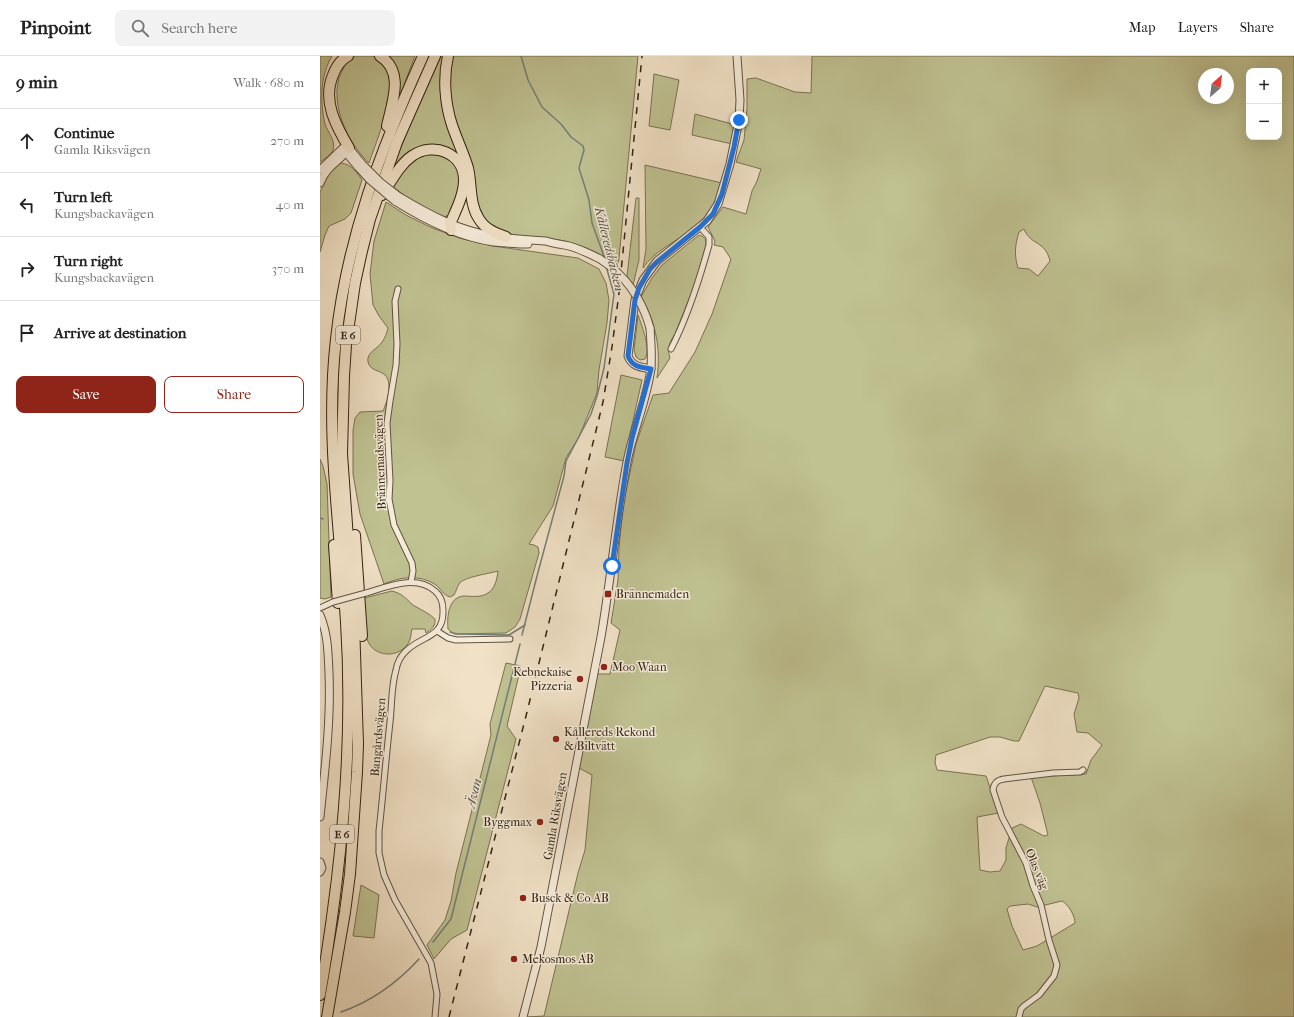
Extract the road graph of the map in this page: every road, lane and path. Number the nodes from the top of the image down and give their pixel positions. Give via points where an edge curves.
1 (336, 56) edge
2 (348, 56) edge
3 (380, 56) edge
4 (423, 56) edge
5 (435, 56) edge
6 (448, 56) edge
7 (737, 56) edge
8 (346, 150) junction
9 (379, 161) junction
10 (320, 170) edge
11 (320, 179) edge
12 (470, 186) junction
13 (375, 205) junction
14 (452, 227) junction
15 (700, 227) junction
16 (506, 237) junction
17 (552, 244) junction
18 (398, 289) dead end
19 (671, 349) dead end
20 (651, 369) junction
21 (411, 582) junction
22 (320, 608) edge
23 (320, 615) edge
24 (437, 631) junction
25 (510, 639) dead end
26 (1083, 770) dead end
27 (320, 817) edge
28 (320, 862) edge
29 (320, 872) edge
30 (320, 995) edge
31 (327, 1017) edge
32 (435, 1017) edge
33 (523, 1017) edge
34 (1019, 1017) edge

1 - 8 highway via 326,74 323,97 327,122
2 - 8 highway via 338,64 333,73 328,93 334,119
3 - 9 highway via 388,62 394,75 395,94
4 - 9 highway, E 6
5 - 13 highway, E 6 via 397,142
6 - 12 highway via 445,81 448,110 468,168
7 - 15 street via 740,100 735,141 718,204 713,214
8 - 10 street
8 - 11 street
8 - 14 street, Gamla Riksvägen, bridge via 396,198
9 - 30 highway, E 6 via 360,216 348,264 340,305 333,375 334,467 346,624 347,742 344,816 334,910
12 - 14 highway
12 - 16 highway via 478,218 489,230
13 - 14 highway via 402,164 422,150 440,149 456,159 464,178 464,187
13 - 31 highway, E 6 via 362,251 351,310 344,376 342,454 355,537 362,647 362,695 350,874
14 - 16 street, Gamla Riksvägen
14 - 17 street, Gamla Riksvägen via 493,242
15 - 19 street via 709,237 709,245 695,292
15 - 20 street via 657,262 643,280 637,293 628,356 636,366
16 - 17 street, Gamla Riksvägen via 546,241
17 - 20 street, Gamla Riksvägen, bridge via 571,247 600,259 614,269 631,288 643,308 650,328
18 - 21 street, Brännemadsvägen via 395,301 396,365 387,423 389,499 394,525 412,563
20 - 33 street, Gamla Riksvägen via 627,463 601,637 544,935
21 - 22 street, bridge via 333,602
21 - 24 street via 428,586 439,594 443,612
23 - 27 street via 328,644 330,702
24 - 25 street via 456,640
24 - 32 street, Bangårdsvägen via 404,652 395,671 379,853 384,875 395,900 431,963 437,994
26 - 34 street, Olas väg via 1004,779 997,781 993,786 1002,817 1026,863 1041,905 1057,965 1054,976 1039,995 1021,1009
28 - 29 street

